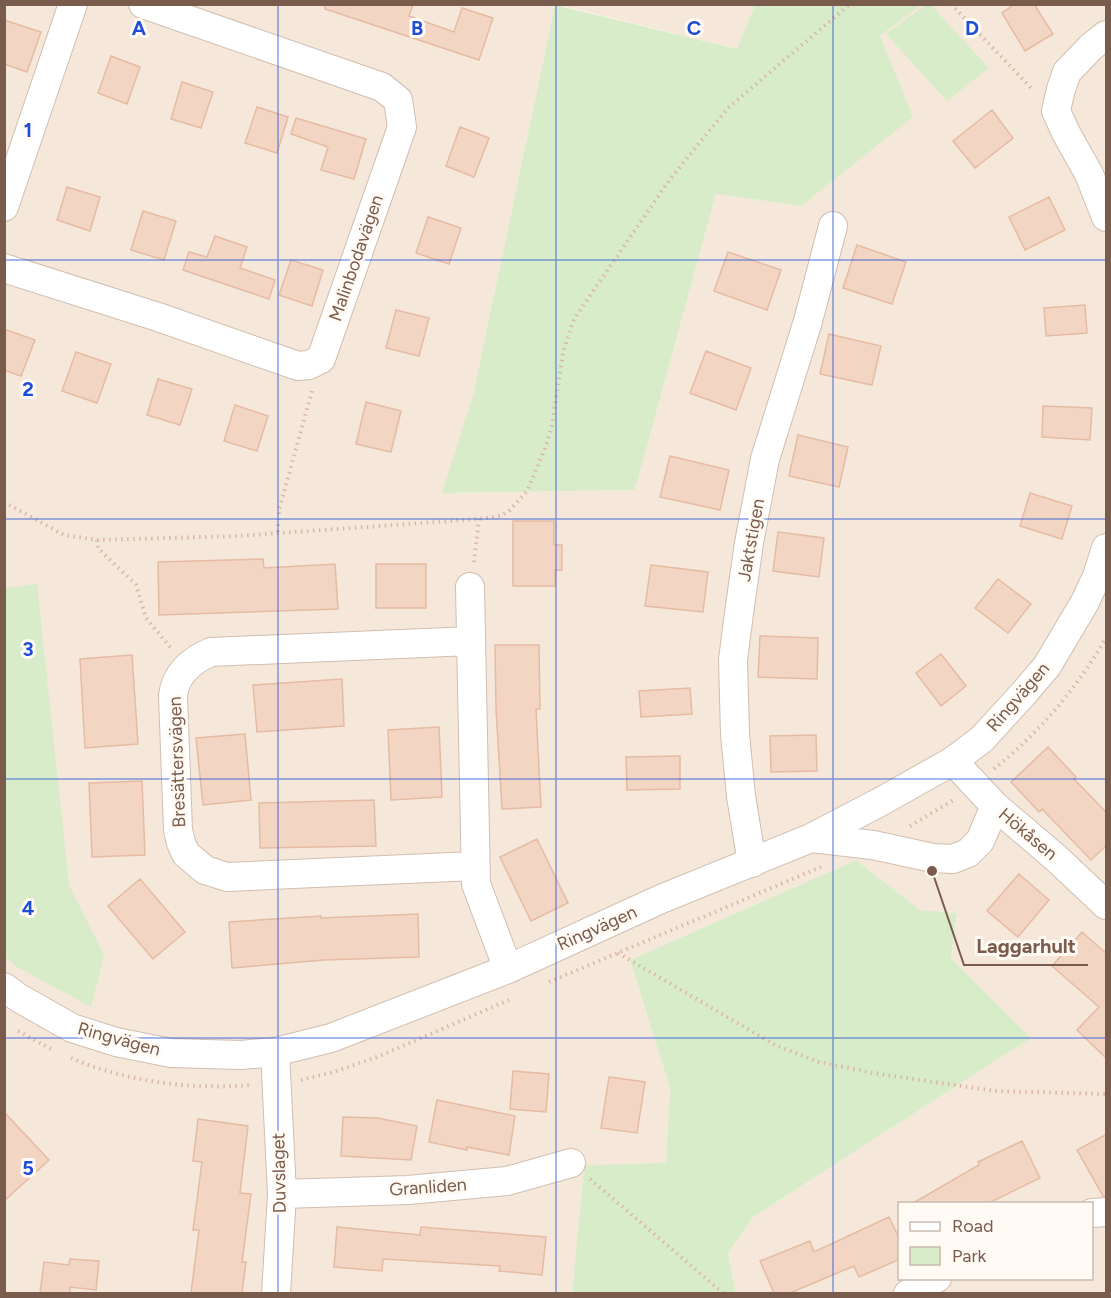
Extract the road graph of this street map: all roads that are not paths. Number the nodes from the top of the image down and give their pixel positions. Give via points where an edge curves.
1 (73, 4) edge
2 (143, 4) edge
3 (1107, 35) edge
4 (4, 207) edge
5 (1107, 217) edge
6 (833, 226) dead end
7 (4, 268) edge
8 (1107, 548) edge
9 (1102, 578) edge
10 (470, 586) road end
11 (471, 641) junction
12 (953, 761) junction
13 (995, 806) junction
14 (811, 838) junction
15 (752, 863) junction
16 (474, 866) junction
17 (1107, 905) edge
18 (508, 969) junction
19 (4, 987) edge
20 (275, 1052) junction
21 (571, 1163) road end
22 (282, 1194) junction
23 (933, 1280) edge
24 (276, 1293) edge
25 (908, 1293) edge

1 - 4 street
2 - 7 street, Malinbodavägen via 382,87 398,100 402,127 321,358 298,366
3 - 5 street via 1091,46 1068,72 1056,111
6 - 15 street, Jaktstigen via 765,459 733,660 735,734
8 - 9 street, Ringvägen
9 - 12 street, Ringvägen via 1047,666 982,739
10 - 11 street
11 - 16 street
11 - 16 street, Bresättersvägen via 222,650 203,655 187,667 177,678 173,696 178,830 186,854 205,870 227,877
12 - 13 street, Hökåsen
12 - 14 street, Ringvägen
13 - 14 street via 980,841 968,854 953,859
13 - 17 street, Hökåsen
14 - 15 street, Ringvägen
15 - 18 street, Ringvägen via 661,899
16 - 18 street via 476,884
18 - 20 street, Ringvägen via 331,1038
19 - 20 street, Ringvägen via 72,1028 116,1042 171,1053
20 - 22 street, Duvslaget
21 - 22 street, Granliden via 507,1181 408,1190
22 - 24 street, Duvslaget
23 - 25 street

